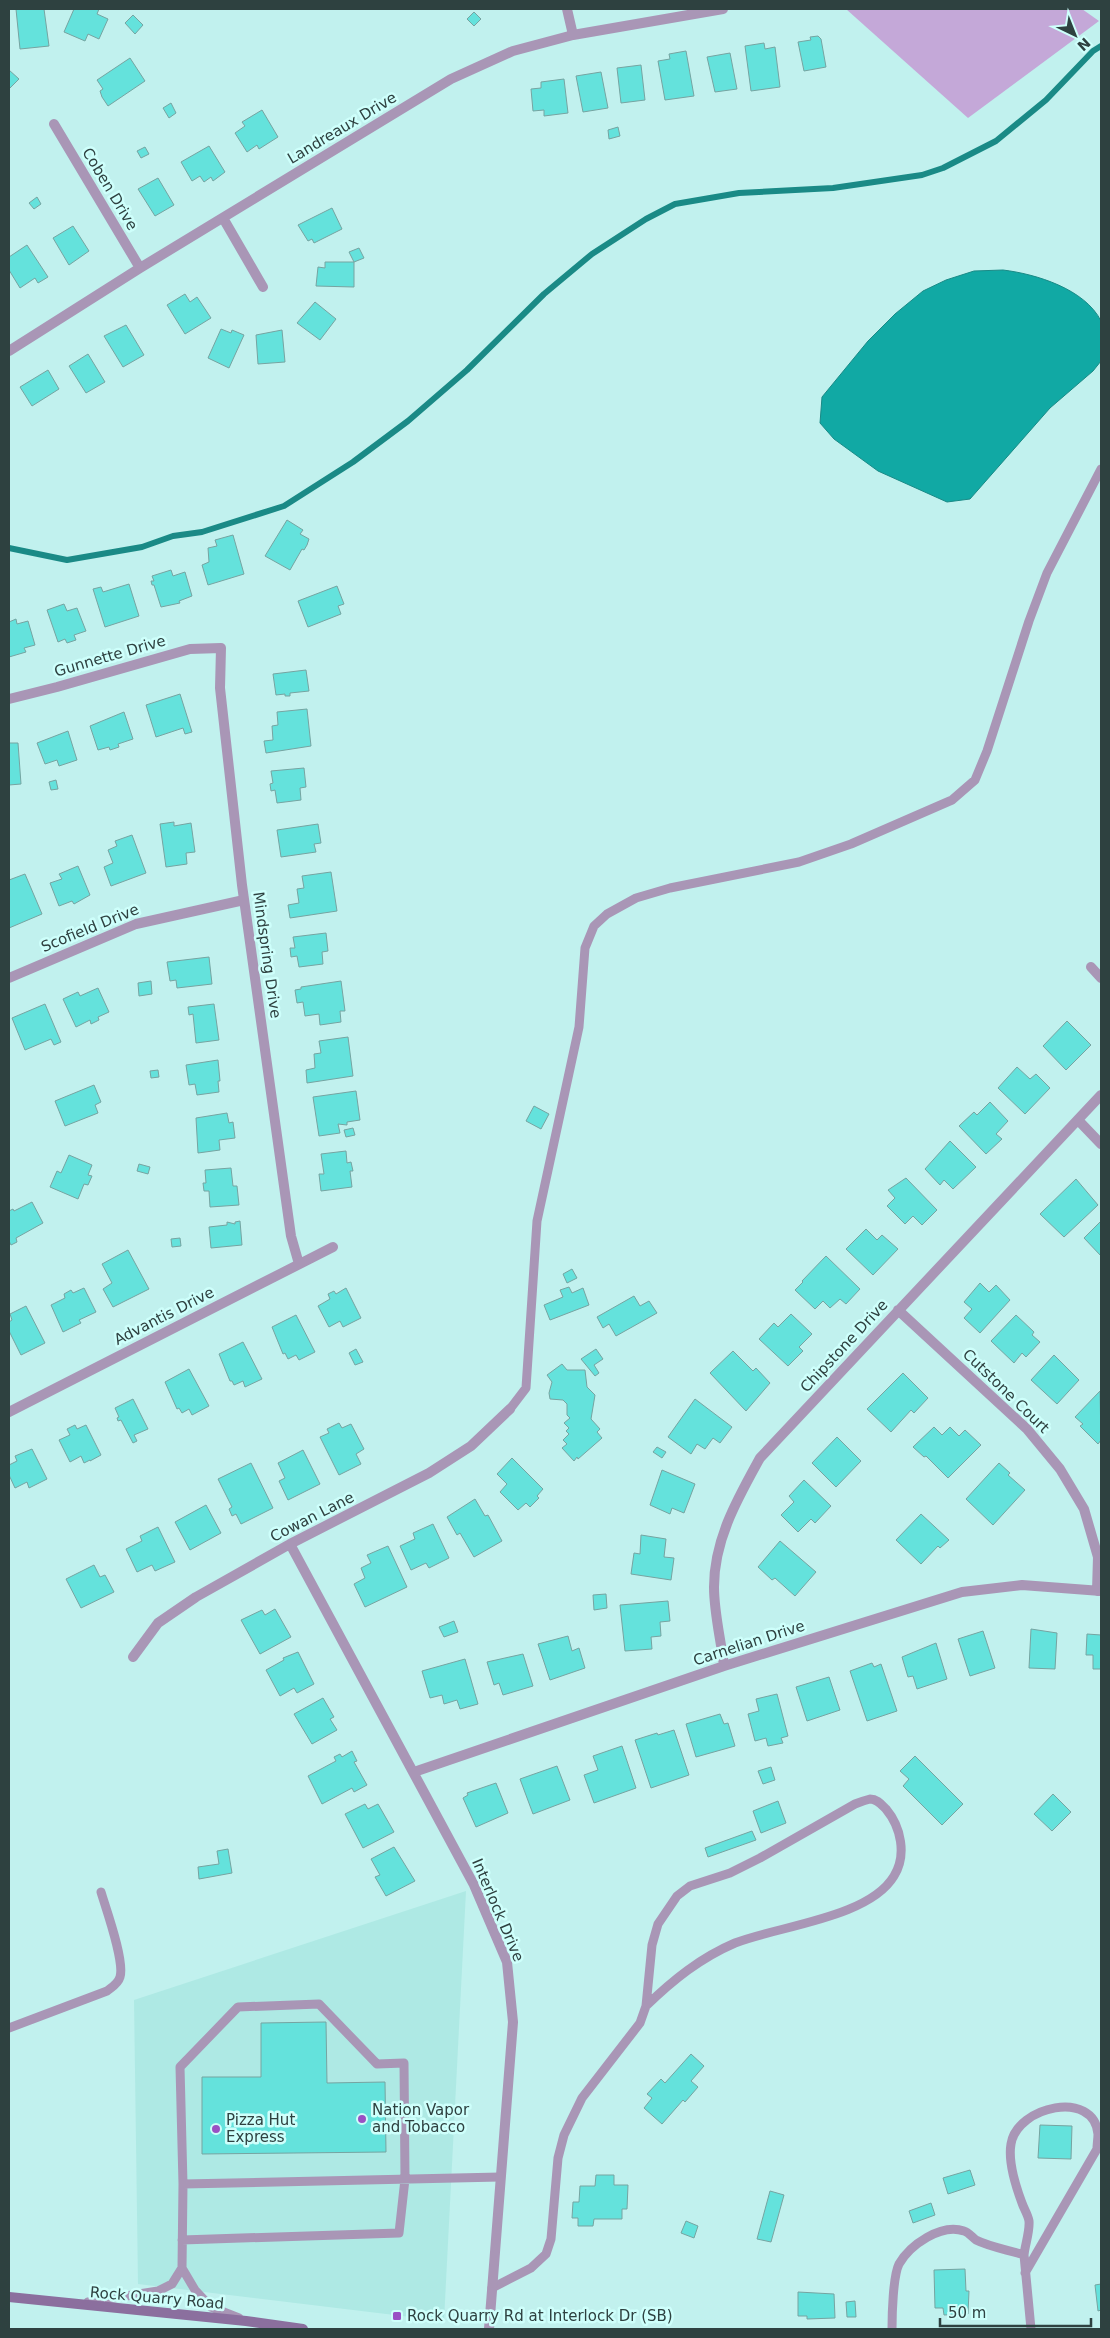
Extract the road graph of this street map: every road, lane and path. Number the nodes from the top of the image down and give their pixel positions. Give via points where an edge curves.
1 (567, 9) edge
2 (723, 9) edge
3 (573, 35) junction
4 (54, 124) dead end
5 (223, 218) junction
6 (140, 268) junction
7 (263, 287) dead end
8 (9, 351) edge
9 (1101, 469) edge
10 (221, 648) joint
11 (9, 699) edge
12 (244, 900) junction
13 (1091, 967) dead end
14 (9, 978) edge
15 (1101, 978) edge
16 (1101, 1095) edge
17 (1078, 1120) junction
18 (1101, 1144) edge
19 (333, 1246) dead end
20 (299, 1264) junction
21 (898, 1310) junction
22 (510, 1409) joint
23 (9, 1412) edge
24 (290, 1544) junction
25 (1099, 1591) edge
26 (133, 1657) dead end
27 (724, 1666) junction
28 (414, 1772) junction
29 (101, 1892) dead end
30 (646, 2006) junction
31 (9, 2028) edge
32 (500, 2177) junction
33 (405, 2179) junction
34 (182, 2184) junction
35 (182, 2240) junction
36 (1024, 2255) junction
37 (182, 2268) junction
38 (1026, 2273) junction
39 (492, 2288) junction
40 (9, 2297) edge
41 (68, 2304) junction
42 (246, 2321) junction
43 (303, 2329) edge
44 (489, 2329) edge
45 (892, 2329) edge
46 (1031, 2329) edge

1 - 3 street
2 - 3 street, Landreaux Drive
3 - 5 street, Landreaux Drive via 513,51 451,79
4 - 6 street, Coben Drive
5 - 6 street, Landreaux Drive
5 - 7 street
6 - 8 street, Landreaux Drive
9 - 22 lane via 1047,573 975,780 952,800 851,844 799,862 636,898 607,914 594,926 585,948 579,1027 536,1220 526,1388
10 - 11 street, Gunnette Drive via 190,649
10 - 12 street, Mindspring Drive via 220,688
12 - 14 street, Scofield Drive via 136,924
12 - 20 street, Mindspring Drive via 291,1236
13 - 15 street
16 - 17 street, Chipstone Drive
17 - 18 street
17 - 21 street, Chipstone Drive
19 - 20 street, Advantis Drive
20 - 23 street, Advantis Drive
21 - 25 street, Cutstone Court via 1027,1429 1060,1469 1084,1509 1098,1557
21 - 27 street, Chipstone Drive via 760,1458 736,1502 718,1548 714,1587
22 - 24 street, Cowan Lane via 471,1446 430,1474
24 - 26 street, Cowan Lane via 196,1597 158,1623
24 - 28 street, Interlock Drive
25 - 27 street, Carnelian Drive via 1022,1585 962,1592
27 - 28 street, Carnelian Drive
28 - 32 street, Interlock Drive via 474,1886 507,1962 513,2022
29 - 31 lane via 120,1962 118,1982 107,1991
30 - 30 lane via 674,1979 698,1962 736,1943 832,1915 865,1902 884,1888 901,1860 900,1834 889,1813 879,1802 870,1799 856,1804 760,1858 730,1873 690,1886 677,1896 658,1924 652,1945
30 - 39 lane via 640,2023 582,2098 564,2135 546,2254 531,2268
32 - 33 lane
32 - 39 street, Interlock Drive
33 - 34 lane
33 - 34 lane via 404,2063 377,2064 320,2004 238,2007 180,2066
33 - 35 lane via 399,2233
34 - 35 lane
35 - 37 lane
36 - 38 lane
36 - 38 lane via 1028,2221 1014,2180 1010,2144 1018,2127 1041,2110 1077,2108 1091,2118 1098,2133 1097,2149
36 - 45 lane via 976,2240 965,2231 933,2234 915,2246 899,2265 891,2311
37 - 41 lane via 172,2284 158,2291 116,2300
37 - 42 lane via 195,2290 211,2307
38 - 46 lane
39 - 44 street, Interlock Drive
40 - 41 main road, Rock Quarry Road
41 - 42 main road, Rock Quarry Road
42 - 43 main road, Rock Quarry Road

